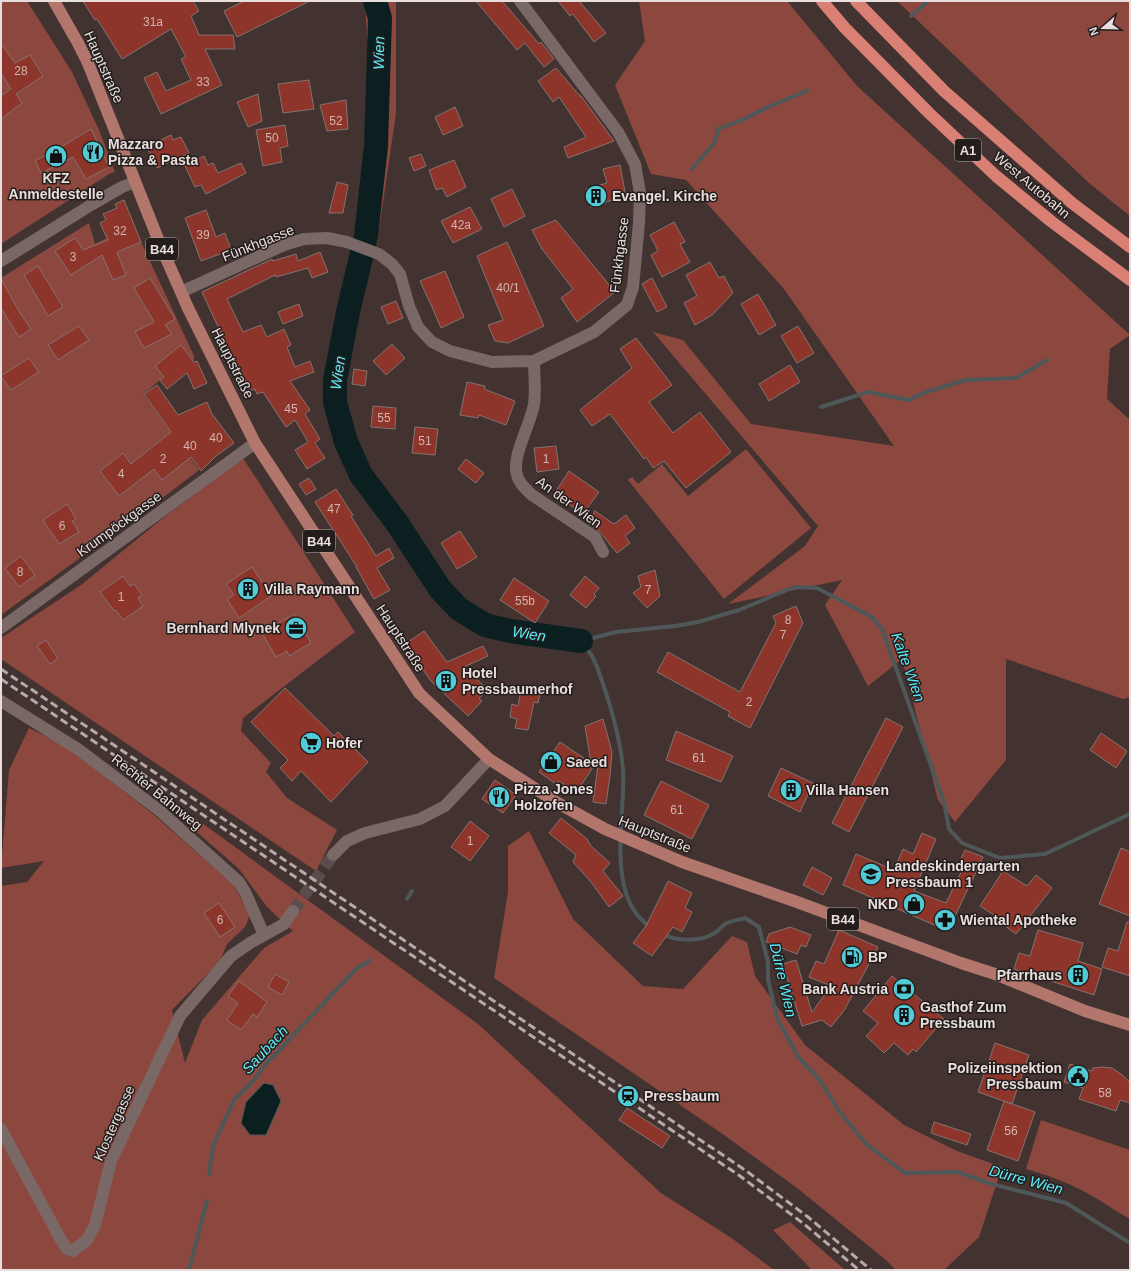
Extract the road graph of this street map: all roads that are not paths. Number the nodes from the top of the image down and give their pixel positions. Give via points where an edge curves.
1 (54, 1) edge
2 (520, 1) edge
3 (822, 1) edge
4 (856, 1) edge
5 (135, 182) junction
6 (1130, 247) edge
7 (1, 261) edge
8 (1130, 280) edge
9 (181, 292) junction
10 (534, 361) junction
11 (255, 443) junction
12 (603, 552) dead end
13 (1, 628) edge
14 (1, 701) edge
15 (489, 759) junction
16 (333, 855) tunnel mouth
17 (293, 911) tunnel mouth
18 (264, 935) junction
19 (1130, 1025) edge
20 (1, 1129) edge

1 - 5 main road, Hauptstraße / B44 via 88,63
2 - 10 street, Fünkhgasse via 618,132 635,164 640,193 633,287 627,305 594,332
3 - 8 highway, West Autobahn / A1 via 845,28 929,113 996,176 1052,222
4 - 6 highway, West Autobahn / A1 via 944,91 1072,203
5 - 7 street via 91,205
5 - 9 main road, Hauptstraße / B44
9 - 10 street, Fünkhgasse via 284,245 304,239 327,238 347,242 379,254 392,264 400,274 418,327 432,342 450,351 492,362
9 - 11 main road, Hauptstraße / B44
10 - 12 street, An der Wien via 534,405 516,461 517,476 532,495 595,537
11 - 13 street, Krumpöckgasse
11 - 15 main road, Hauptstraße / B44 via 419,693
14 - 18 street, Rechter Bahnweg via 78,749 160,811 239,882
15 - 16 street via 445,806 420,819 365,833 347,841
15 - 19 main road, Hauptstraße / B44 via 605,830 642,846
17 - 18 street, Klostergasse via 284,924
18 - 20 street, Klostergasse via 231,956 180,1016 111,1161 95,1225 87,1240 73,1251 67,1249 61,1240

